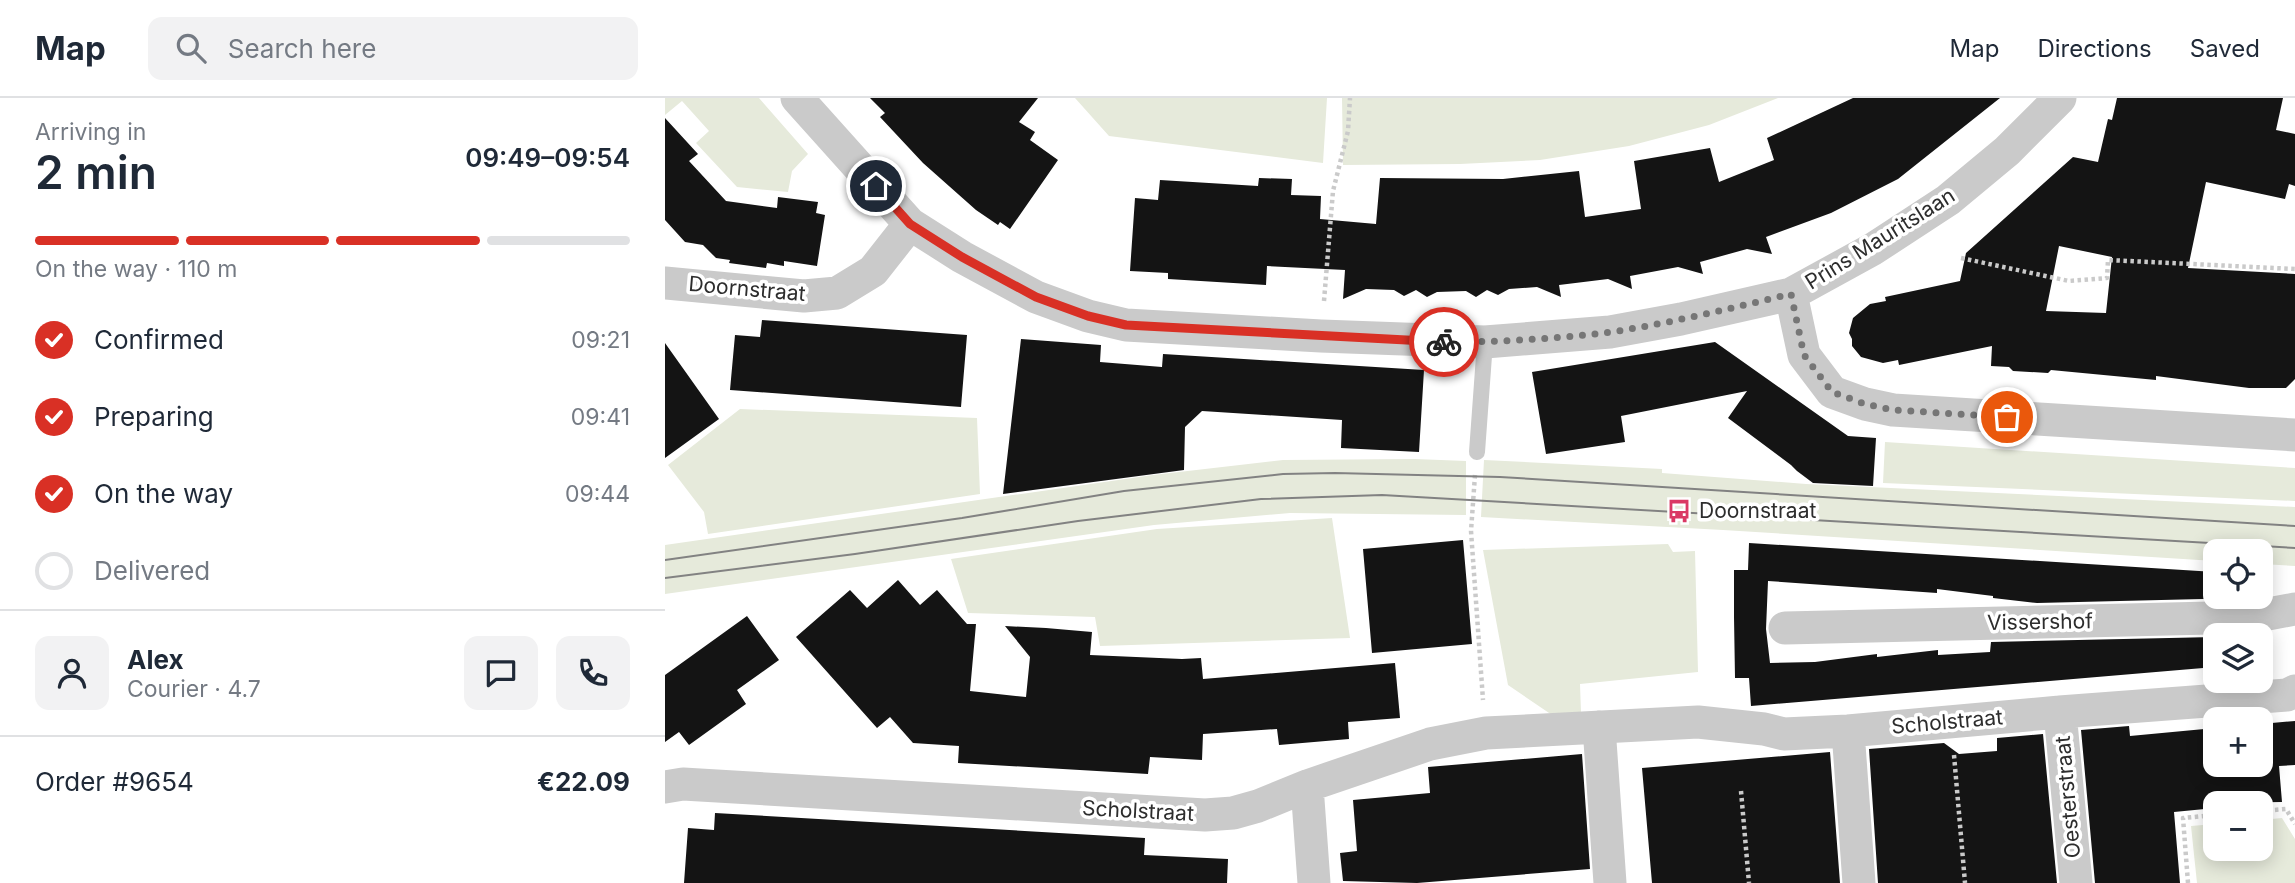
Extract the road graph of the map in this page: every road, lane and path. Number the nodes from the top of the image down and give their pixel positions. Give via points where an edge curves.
1 (797, 98) edge
2 (1350, 98) edge
3 (2060, 98) edge
4 (910, 224) junction
5 (1961, 258) dead end
6 (2295, 269) edge
7 (665, 282) edge
8 (1791, 294) junction
9 (1321, 336) junction
10 (1485, 342) junction
11 (2295, 435) edge
12 (1477, 452) joint
13 (2295, 609) edge
14 (1785, 628) dead end
15 (2295, 691) edge
16 (2060, 712) junction
17 (1952, 722) junction
18 (1599, 727) junction
19 (1848, 731) junction
20 (1486, 733) junction
21 (665, 786) edge
22 (1307, 786) junction
23 (1741, 791) dead end
24 (2273, 810) edge
25 (2203, 816) edge
26 (2295, 824) edge
27 (1314, 883) edge
28 (1610, 883) edge
29 (1749, 883) edge
30 (1859, 883) edge
31 (1965, 883) edge
32 (2076, 883) edge
33 (2189, 883) edge

1 - 4 street
2 - 9 path via 1348,131 1333,191
3 - 8 street, Prins Mauritslaan via 1948,200 1873,249
4 - 7 street, Doornstraat via 873,271 837,293 804,296
4 - 9 street via 1036,297 1088,316 1126,325
5 - 6 path via 2069,281 2107,278 2108,260
8 - 10 street via 1610,332
8 - 11 street via 1804,355 1832,392 1865,404 1893,410
9 - 10 street
10 - 12 lane
12 - 20 path via 1471,531
13 - 14 street, Vissershof via 2252,617
15 - 16 street, Scholstraat
16 - 17 street, Scholstraat
16 - 32 street, Oesterstraat
17 - 19 street, Scholstraat
17 - 31 path
18 - 19 street, Scholstraat via 1698,722 1784,734
18 - 20 street, Scholstraat
18 - 28 street
19 - 30 street
20 - 22 street, Scholstraat via 1430,744
21 - 22 street, Scholstraat via 1205,815 1258,806
22 - 27 street
23 - 29 path
24 - 26 path via 2286,809
25 - 33 path via 2183,818

